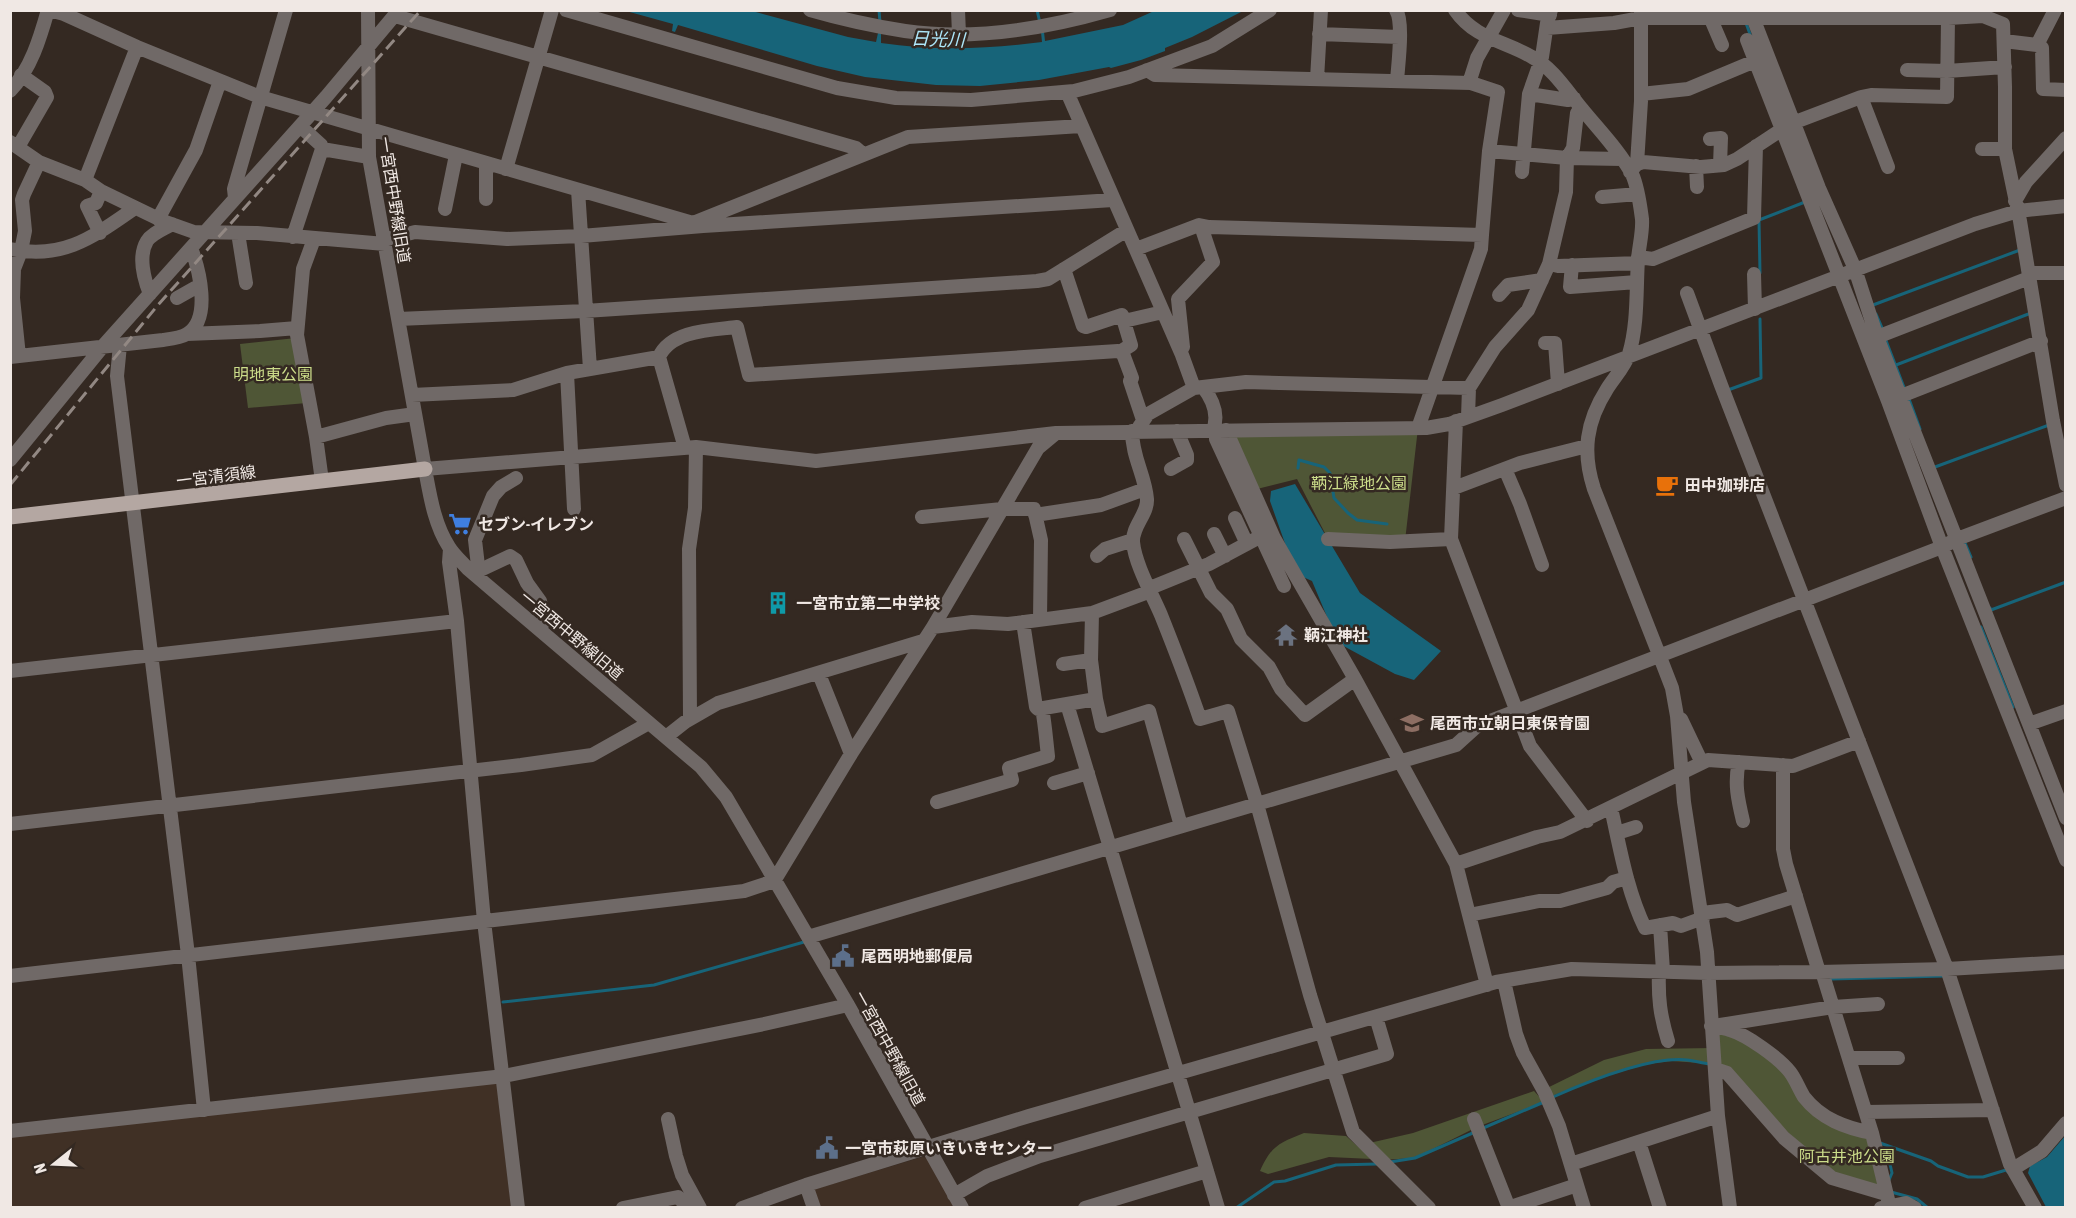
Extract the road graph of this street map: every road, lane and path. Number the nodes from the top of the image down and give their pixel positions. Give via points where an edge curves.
1 (49, 10) edge
2 (286, 10) edge
3 (368, 10) edge
4 (552, 10) edge
5 (566, 10) edge
6 (810, 10) edge
7 (958, 10) edge
8 (1110, 10) edge
9 (1270, 10) edge
10 (1321, 10) edge
11 (1396, 10) edge
12 (1455, 10) edge
13 (1504, 10) edge
14 (1518, 10) edge
15 (2055, 10) edge
16 (397, 13) edge
17 (1641, 14) edge
18 (1735, 14) edge
19 (1909, 14) edge
20 (1984, 14) edge
21 (1751, 15) edge
22 (1710, 17) junction
23 (1549, 18) edge
24 (1948, 18) junction
25 (959, 34) junction
26 (1319, 34) junction
27 (1399, 37) junction
28 (1488, 37) junction
29 (1747, 40) dead end
30 (2004, 41) junction
31 (1722, 45) dead end
32 (2037, 45) junction
33 (368, 46) junction
34 (137, 47) junction
35 (538, 57) junction
36 (1755, 62) junction
37 (1540, 63) junction
38 (2005, 67) junction
39 (1147, 70) junction
40 (1907, 70) dead end
41 (1947, 71) junction
42 (21, 75) junction
43 (1317, 79) junction
44 (220, 81) junction
45 (1397, 81) junction
46 (1471, 83) junction
47 (2066, 90) edge
48 (10, 91) edge
49 (1067, 92) junction
50 (1529, 94) junction
51 (1641, 94) junction
52 (260, 97) junction
53 (1861, 97) junction
54 (1578, 103) junction
55 (311, 113) junction
56 (300, 126) junction
57 (1081, 126) junction
58 (1788, 127) junction
59 (368, 129) junction
60 (2066, 138) edge
61 (1710, 139) dead end
62 (14, 145) edge
63 (1756, 146) junction
64 (322, 149) junction
65 (1982, 149) dead end
66 (2005, 149) junction
67 (1489, 151) junction
68 (1523, 153) junction
69 (456, 154) junction
70 (863, 154) junction
71 (369, 157) junction
72 (1567, 158) junction
73 (1622, 159) junction
74 (39, 162) junction
75 (486, 163) junction
76 (1720, 165) junction
77 (1696, 166) junction
78 (1888, 167) dead end
79 (1634, 168) junction
80 (506, 169) junction
81 (1522, 172) dead end
82 (85, 180) junction
83 (1697, 187) dead end
84 (578, 190) junction
85 (101, 191) junction
86 (1638, 194) junction
87 (1602, 197) dead end
88 (235, 198) junction
89 (486, 199) dead end
90 (1113, 200) junction
91 (2016, 206) junction
92 (2066, 206) edge
93 (135, 208) junction
94 (445, 208) dead end
95 (158, 219) junction
96 (172, 224) junction
97 (693, 225) junction
98 (1201, 226) junction
99 (1127, 230) junction
100 (100, 232) junction
101 (238, 233) junction
102 (203, 234) junction
103 (1482, 235) junction
104 (581, 236) junction
105 (293, 237) junction
106 (314, 239) junction
107 (384, 242) junction
108 (191, 248) junction
109 (1136, 249) junction
110 (16, 250) edge
111 (1638, 260) junction
112 (1549, 264) junction
113 (1572, 265) junction
114 (1064, 269) junction
115 (1855, 269) junction
116 (2065, 273) edge
117 (1754, 274) dead end
118 (2029, 275) junction
119 (1839, 277) junction
120 (1542, 280) junction
121 (1637, 282) junction
122 (246, 284) dead end
123 (200, 285) junction
124 (12, 287) edge
125 (1687, 292) dead end
126 (150, 294) junction
127 (1499, 295) dead end
128 (177, 298) dead end
129 (1178, 299) junction
130 (1162, 309) junction
131 (1755, 309) junction
132 (585, 311) junction
133 (13, 314) edge
134 (398, 319) junction
135 (1124, 321) junction
136 (297, 328) junction
137 (1700, 330) junction
138 (187, 334) junction
139 (1877, 337) junction
140 (2041, 341) junction
141 (1545, 343) dead end
142 (104, 345) junction
143 (120, 345) junction
144 (1120, 352) junction
145 (1182, 355) junction
146 (15, 356) edge
147 (659, 357) junction
148 (1628, 357) junction
149 (590, 369) junction
150 (567, 374) junction
151 (1558, 384) junction
152 (1199, 387) junction
153 (1431, 387) junction
154 (1469, 388) junction
155 (412, 395) junction
156 (1901, 396) junction
157 (415, 414) junction
158 (2059, 418) edge
159 (1462, 419) junction
160 (1137, 428) junction
161 (1418, 428) junction
162 (1177, 431) junction
163 (1056, 433) junction
164 (1218, 433) junction
165 (316, 437) junction
166 (1587, 446) junction
167 (690, 448) junction
168 (572, 457) junction
169 (10, 460) edge
170 (425, 469) junction
171 (1171, 469) dead end
172 (1505, 469) junction
173 (516, 478) dead end
174 (322, 481) junction
175 (2066, 485) edge
176 (1454, 488) junction
177 (1145, 489) junction
178 (2066, 498) edge
179 (132, 504) junction
180 (574, 509) dead end
181 (1002, 509) junction
182 (1035, 515) junction
183 (10, 517) edge
184 (921, 517) dead end
185 (1235, 518) dead end
186 (1266, 533) junction
187 (1214, 534) dead end
188 (1184, 539) dead end
189 (1328, 539) dead end
190 (1451, 539) junction
191 (1957, 539) junction
192 (1133, 540) junction
193 (1247, 544) junction
194 (1942, 547) junction
195 (450, 549) junction
196 (1097, 556) dead end
197 (1225, 556) junction
198 (1542, 565) dead end
199 (1198, 569) junction
200 (474, 573) junction
201 (1284, 585) dead end
202 (1150, 589) junction
203 (1804, 601) junction
204 (1092, 613) junction
205 (1040, 619) junction
206 (457, 621) junction
207 (1023, 622) junction
208 (933, 627) junction
209 (539, 629) junction
210 (923, 641) junction
211 (151, 656) junction
212 (1660, 657) junction
213 (1090, 660) junction
214 (1063, 664) dead end
215 (10, 671) edge
216 (819, 674) junction
217 (1355, 679) junction
218 (1096, 699) junction
219 (1067, 704) junction
220 (1041, 708) junction
221 (1676, 708) junction
222 (2066, 711) edge
223 (1517, 712) junction
224 (690, 719) junction
225 (649, 723) junction
226 (2029, 724) junction
227 (666, 737) junction
228 (1859, 741) junction
229 (851, 754) junction
230 (1400, 762) junction
231 (1738, 762) junction
232 (1702, 763) junction
233 (1783, 765) junction
234 (471, 771) junction
235 (1088, 773) junction
236 (1683, 773) junction
237 (1054, 783) dead end
238 (937, 802) dead end
239 (1257, 804) junction
240 (169, 806) junction
241 (1611, 808) junction
242 (2066, 818) edge
243 (1587, 820) junction
244 (1743, 821) dead end
245 (10, 824) edge
246 (1181, 826) junction
247 (1636, 827) dead end
248 (1617, 833) junction
249 (1109, 846) junction
250 (2066, 860) edge
251 (1456, 864) junction
252 (1627, 878) junction
253 (774, 881) junction
254 (1796, 896) junction
255 (1469, 915) junction
256 (1702, 915) junction
257 (484, 921) junction
258 (1660, 925) junction
259 (808, 937) junction
260 (188, 955) junction
261 (2066, 962) edge
262 (1947, 969) junction
263 (1661, 971) junction
264 (1708, 972) junction
265 (1819, 972) junction
266 (10, 976) edge
267 (1504, 981) junction
268 (1487, 985) junction
269 (1878, 1004) dead end
270 (848, 1005) junction
271 (1833, 1007) junction
272 (1377, 1017) junction
273 (1711, 1026) junction
274 (1322, 1032) junction
275 (1668, 1041) dead end
276 (1849, 1058) junction
277 (1898, 1058) dead end
278 (1715, 1069) junction
279 (1333, 1070) junction
280 (1177, 1074) junction
281 (504, 1076) junction
282 (204, 1110) junction
283 (1993, 1110) junction
284 (1866, 1112) junction
285 (1189, 1113) junction
286 (1718, 1116) junction
287 (668, 1119) dead end
288 (1474, 1119) dead end
289 (2066, 1123) edge
290 (10, 1131) edge
291 (1872, 1133) junction
292 (1639, 1142) junction
293 (928, 1149) junction
294 (1571, 1164) junction
295 (2013, 1169) junction
296 (1207, 1171) junction
297 (806, 1185) junction
298 (1577, 1185) junction
299 (954, 1195) junction
300 (1887, 1204) edge
301 (698, 1205) edge
302 (1509, 1207) edge
303 (518, 1208) edge
304 (623, 1208) edge
305 (741, 1208) edge
306 (814, 1208) edge
307 (962, 1208) edge
308 (1085, 1208) edge
309 (1218, 1208) edge
310 (1429, 1208) edge
311 (1584, 1208) edge
312 (1660, 1208) edge
313 (1730, 1208) edge
314 (1915, 1208) edge
315 (2036, 1208) edge

1 - 34 street
1 - 42 street via 37,47
2 - 52 street
3 - 33 street, 一宮西中野線旧道
4 - 35 street
5 - 49 street via 826,85 896,98 971,100
6 - 25 street via 907,31
7 - 25 street
8 - 25 street via 1052,25
9 - 39 street via 1212,46
10 - 26 street
11 - 27 street
12 - 28 street via 1467,24
13 - 28 street
14 - 23 street
15 - 32 street
16 - 33 street
16 - 35 street
17 - 22 street
17 - 23 street via 1587,29
17 - 51 street
18 - 21 street
18 - 22 street
19 - 21 street
19 - 24 street
20 - 24 street
20 - 30 street via 2003,24
21 - 58 street
22 - 31 street
23 - 37 street
24 - 41 street
26 - 27 street
26 - 43 street
27 - 45 street
28 - 37 street
28 - 46 street via 1477,58
29 - 36 street
30 - 32 street
30 - 38 street
32 - 47 street via 2042,48 2043,89
33 - 55 street
33 - 59 street, 一宮西中野線旧道
34 - 44 street
34 - 82 street
35 - 70 street via 856,147
35 - 80 street
36 - 51 street via 1688,89
36 - 58 street
37 - 50 street
37 - 54 street
38 - 41 street
38 - 66 street
39 - 43 street via 1155,75
39 - 49 street
40 - 41 street
41 - 53 street via 1947,97
42 - 48 street
42 - 62 street via 47,97
43 - 45 street
44 - 52 street
44 - 95 street via 196,150
45 - 46 street
46 - 67 street via 1498,92
49 - 57 street
50 - 54 street
50 - 68 street
51 - 79 street
52 - 55 street
52 - 88 street via 234,189
53 - 58 street
53 - 78 street
54 - 72 street via 1573,148
54 - 73 street
55 - 56 street
55 - 59 street
56 - 64 street
56 - 88 street
57 - 70 street via 908,137
57 - 90 street
58 - 63 street
58 - 115 street
58 - 119 street
59 - 69 street
59 - 71 street, 一宮西中野線旧道
60 - 91 street via 2026,182
61 - 76 street via 1721,138
62 - 74 street
63 - 76 street
63 - 111 street via 1754,219 1653,259
64 - 71 street
64 - 105 street
65 - 66 street
66 - 91 street
67 - 68 street
67 - 103 street
68 - 72 street
68 - 81 street
69 - 75 street
69 - 94 street
70 - 97 street
71 - 107 street, 一宮西中野線旧道
72 - 73 street
72 - 112 street via 1566,192
73 - 79 street
74 - 82 street
74 - 110 street via 22,200 25,231
75 - 80 street
75 - 89 street
76 - 77 street
77 - 79 street via 1653,163
77 - 83 street
79 - 86 street
80 - 84 street
82 - 85 street
84 - 97 street
84 - 104 street
85 - 93 street
85 - 100 street via 96,203 87,206
86 - 87 street
86 - 111 street via 1642,221
88 - 102 street
90 - 97 street
90 - 99 street
91 - 92 street
91 - 115 street
91 - 118 street
93 - 95 street
93 - 100 street
95 - 96 street
96 - 102 street
96 - 126 street via 146,242 143,269
97 - 104 street
98 - 103 street
98 - 109 street
98 - 129 street via 1213,262
99 - 109 street
99 - 114 street
100 - 110 street via 56,251
101 - 102 street
101 - 105 street
101 - 122 street
102 - 108 street
103 - 153 street via 1481,249
104 - 107 street via 507,239 416,232
104 - 132 street
105 - 106 street
106 - 107 street
106 - 136 street via 303,269
107 - 134 street, 一宮西中野線旧道
108 - 123 street
108 - 126 street
109 - 130 street
110 - 124 street
111 - 113 street
111 - 121 street
112 - 113 street
112 - 120 street
113 - 121 street via 1570,286
114 - 132 street via 1037,281
114 - 135 street via 1083,326 1122,315
115 - 119 street
115 - 139 street
116 - 118 street
117 - 131 street
118 - 139 street
118 - 140 street
119 - 131 street
119 - 194 street
120 - 127 street via 1509,285
120 - 154 street via 1528,310 1495,347
121 - 148 street via 1635,331
123 - 128 street
123 - 138 street via 201,312
124 - 133 street
125 - 137 street
126 - 142 street
129 - 130 street
129 - 145 street
130 - 135 street
130 - 145 street
131 - 137 street
132 - 134 street
132 - 149 street
133 - 146 street
134 - 155 street, 一宮西中野線旧道
135 - 144 street via 1131,345
136 - 138 street
136 - 165 street
137 - 148 street
137 - 203 street
138 - 143 street
139 - 156 street
140 - 156 street
140 - 158 street
141 - 151 street via 1556,343
142 - 143 street
142 - 146 street
142 - 169 street
143 - 179 street via 117,376
144 - 147 street via 749,375 737,327 672,341
144 - 160 street via 1132,378
145 - 152 street
147 - 149 street
147 - 167 street
148 - 151 street
148 - 166 street via 1602,398
149 - 150 street
150 - 155 street via 513,390
150 - 168 street
151 - 159 street
152 - 153 street via 1246,382
152 - 160 street via 1148,414
152 - 164 street via 1214,407
153 - 154 street
153 - 161 street
154 - 159 street
155 - 157 street, 一宮西中野線旧道
156 - 191 street
157 - 165 street
157 - 170 street, 一宮西中野線旧道
158 - 175 street
159 - 161 street
159 - 176 street
160 - 162 street
160 - 163 street
160 - 177 street via 1133,452
161 - 164 street
162 - 164 street
162 - 171 street via 1187,460
163 - 167 street via 816,461
163 - 181 street via 1038,448
164 - 186 street
165 - 174 street
166 - 172 street
166 - 212 street via 1594,489
167 - 168 street
167 - 224 street via 695,508 689,549
168 - 170 street
168 - 180 street
170 - 174 main road, 一宮清須線
170 - 195 street, 一宮西中野線旧道 via 433,507
172 - 176 street
172 - 198 street
173 - 200 street via 493,496 475,540
174 - 179 main road, 一宮清須線
176 - 190 street
177 - 182 street via 1101,505
177 - 192 street via 1148,502
178 - 191 street
179 - 183 main road, 一宮清須線
179 - 211 street
181 - 182 street via 1034,509
181 - 184 street
181 - 208 street
182 - 205 street via 1041,540
185 - 193 street
186 - 193 street
186 - 201 street
186 - 217 street
187 - 197 street
188 - 199 street
189 - 190 street
190 - 223 street
191 - 194 street
191 - 226 street
192 - 196 street via 1105,549
192 - 202 street
193 - 197 street
194 - 203 street
194 - 250 street
195 - 200 street, 一宮西中野線旧道
195 - 206 street
197 - 199 street
199 - 202 street
199 - 217 street via 1211,593 1227,609 1241,639 1269,667 1281,689 1305,715
200 - 209 street, 一宮西中野線旧道
200 - 209 street via 510,556 516,560 540,601 545,620
202 - 204 street
202 - 239 street via 1200,719 1228,711
203 - 212 street
203 - 228 street
204 - 205 street
204 - 213 street
205 - 207 street
206 - 211 street
206 - 234 street
207 - 208 street
207 - 220 street via 1036,707
208 - 210 street
209 - 225 street, 一宮西中野線旧道
210 - 216 street
210 - 229 street
211 - 215 street
211 - 240 street
212 - 221 street
212 - 223 street
213 - 214 street
213 - 218 street
216 - 224 street via 718,703
216 - 229 street
217 - 230 street
218 - 219 street
218 - 246 street via 1102,726 1149,711
219 - 220 street
219 - 235 street
220 - 238 street via 1048,756 1009,768 1012,780
221 - 232 street
221 - 236 street
222 - 226 street
223 - 230 street via 1477,726 1456,745
223 - 243 street via 1530,746
224 - 227 street
225 - 227 street, 一宮西中野線旧道
225 - 234 street via 592,755
226 - 242 street
227 - 253 street, 一宮西中野線旧道 via 726,797
228 - 233 street via 1793,766
228 - 262 street
229 - 253 street
230 - 239 street
230 - 251 street
231 - 232 street
231 - 233 street
231 - 244 street via 1736,790
232 - 236 street
233 - 254 street via 1783,849
234 - 240 street
234 - 257 street
235 - 237 street
235 - 249 street
236 - 241 street
236 - 256 street
239 - 246 street
239 - 274 street
240 - 245 street
240 - 260 street
241 - 243 street
241 - 248 street
243 - 251 street
246 - 249 street
247 - 248 street
248 - 252 street
249 - 259 street
249 - 280 street
251 - 255 street
252 - 255 street via 1560,901 1539,901
252 - 258 street via 1645,928
253 - 257 street via 744,891
253 - 259 street, 一宮西中野線旧道
254 - 256 street via 1737,915 1726,910
254 - 265 street
255 - 268 street
256 - 258 street via 1681,926
256 - 264 street
257 - 260 street
257 - 281 street
258 - 263 street
259 - 270 street, 一宮西中野線旧道
260 - 266 street
260 - 282 street
261 - 262 street
262 - 265 street
262 - 283 street
263 - 264 street
263 - 267 street via 1572,969
263 - 275 street via 1658,1000
264 - 265 street
264 - 273 street
265 - 271 street
267 - 268 street
267 - 294 street via 1516,1034 1559,1126
268 - 272 street
269 - 271 street
270 - 281 street
270 - 293 street, 一宮西中野線旧道
271 - 273 street
271 - 276 street
272 - 274 street
272 - 279 street via 1387,1054
273 - 278 street
273 - 291 street via 1730,1030 1768,1054 1791,1073 1805,1098 1834,1122
274 - 279 street
274 - 280 street
276 - 277 street
276 - 284 street
278 - 286 street
278 - 300 street via 1727,1073 1784,1138 1832,1178
279 - 285 street
279 - 310 street via 1353,1132
280 - 285 street
280 - 293 street
281 - 282 street
281 - 303 street
282 - 290 street
283 - 284 street
283 - 295 street
284 - 291 street
285 - 296 street
285 - 299 street via 1040,1156 987,1176
286 - 292 street
286 - 313 street
287 - 301 street via 682,1176
288 - 302 street
289 - 295 street via 2042,1151
291 - 300 street
292 - 294 street
292 - 312 street
293 - 297 street
293 - 299 street, 一宮西中野線旧道
294 - 298 street
295 - 315 street
296 - 308 street
296 - 309 street
297 - 305 street
297 - 306 street
298 - 302 street
298 - 311 street
299 - 307 street, 一宮西中野線旧道
300 - 314 street via 1906,1203
301 - 304 street via 686,1205 678,1197

